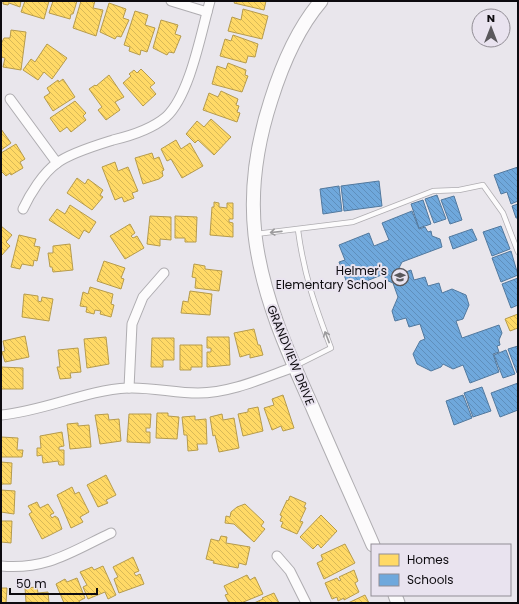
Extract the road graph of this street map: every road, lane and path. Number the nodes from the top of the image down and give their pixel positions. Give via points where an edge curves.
1 (171, 1) edge
2 (210, 1) edge
3 (321, 1) edge
4 (207, 12) junction
5 (10, 99) dead end
6 (56, 163) junction
7 (22, 209) dead end
8 (298, 230) junction
9 (255, 234) junction
10 (518, 252) edge
11 (164, 273) dead end
12 (294, 367) junction
13 (128, 388) junction
14 (1, 415) edge
15 (111, 533) dead end
16 (373, 544) edge
17 (277, 556) dead end
18 (1, 566) edge
19 (306, 603) edge

1 - 4 street
2 - 4 street
3 - 9 street, GRANDVIEW DRIVE via 294,42 263,126 254,194
4 - 6 street via 186,85 166,117 134,134 95,145
5 - 6 street
6 - 7 street via 32,191
8 -> 9 lane
8 - 10 lane via 353,222 433,191 459,190 483,185 503,213
12 -> 8 lane via 331,348 310,292
9 - 12 street, GRANDVIEW DRIVE via 264,282
11 - 13 street via 143,297 132,324
12 - 13 street via 231,389 198,393
12 - 16 street, GRANDVIEW DRIVE
13 - 14 street via 25,412
15 - 18 street via 51,562 32,566
17 - 19 street via 290,571

